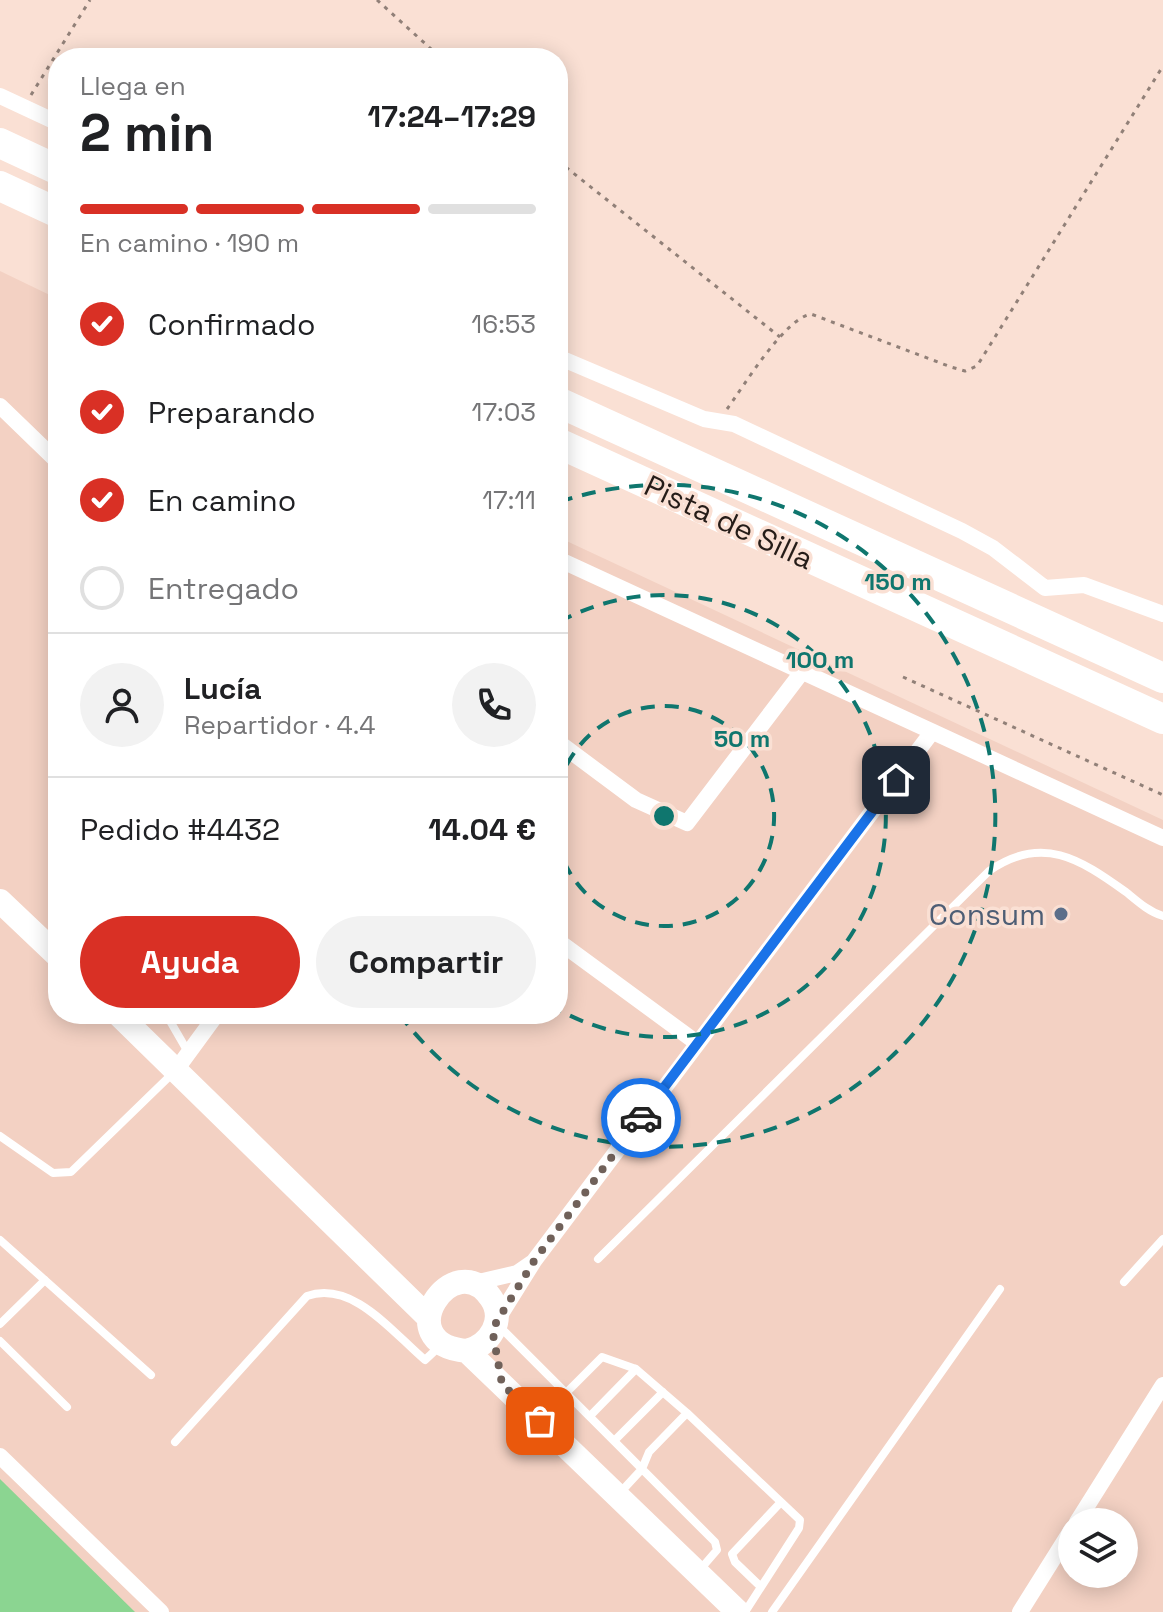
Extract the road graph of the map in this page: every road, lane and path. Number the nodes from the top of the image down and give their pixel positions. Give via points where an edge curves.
1 (90, 0) edge
2 (377, 0) edge
3 (60, 48) edge
4 (430, 48) edge
5 (1163, 66) edge
6 (48, 68) edge
7 (0, 96) edge
8 (24, 107) junction
9 (48, 118) edge
10 (0, 143) edge
11 (48, 165) edge
12 (568, 169) edge
13 (0, 186) edge
14 (48, 208) edge
15 (780, 337) junction
16 (568, 361) edge
17 (0, 406) edge
18 (568, 407) edge
19 (719, 420) junction
20 (568, 448) edge
21 (48, 452) edge
22 (568, 564) edge
23 (901, 602) junction
24 (1163, 614) edge
25 (802, 672) junction
26 (903, 677) dead end
27 (1163, 678) edge
28 (1163, 719) edge
29 (932, 732) junction
30 (1163, 736) edge
31 (568, 749) edge
32 (1163, 795) edge
33 (1163, 838) edge
34 (0, 901) edge
35 (1163, 916) edge
36 (48, 947) edge
37 (568, 948) edge
38 (131, 1024) edge
39 (169, 1024) edge
40 (210, 1024) edge
41 (697, 1043) junction
42 (182, 1062) junction
43 (0, 1136) edge
44 (1163, 1239) edge
45 (0, 1240) edge
46 (598, 1259) dead end
47 (534, 1261) junction
48 (384, 1271) junction
49 (45, 1280) junction
50 (1124, 1282) dead end
51 (470, 1284) junction
52 (443, 1288) junction
53 (1000, 1289) dead end
54 (429, 1318) junction
55 (0, 1324) edge
56 (494, 1328) junction
57 (0, 1341) edge
58 (442, 1344) junction
59 (467, 1351) junction
60 (636, 1369) junction
61 (151, 1375) dead end
62 (502, 1384) junction
63 (1163, 1385) edge
64 (567, 1392) junction
65 (663, 1392) junction
66 (67, 1407) dead end
67 (687, 1413) junction
68 (591, 1415) junction
69 (615, 1440) junction
70 (175, 1442) dead end
71 (0, 1456) edge
72 (642, 1469) junction
73 (617, 1495) junction
74 (781, 1502) junction
75 (1086, 1508) edge
76 (1058, 1551) edge
77 (698, 1573) junction
78 (761, 1587) junction
79 (736, 1611) edge
80 (161, 1612) edge
81 (772, 1612) edge
82 (1020, 1612) edge

1 - 3 path
2 - 4 path
5 - 15 path via 977,366 965,371 951,367 811,314 801,316
6 - 8 path
7 - 8 street
8 - 9 street
10 - 11 highway
12 - 15 path
13 - 14 highway
15 - 19 path
16 - 19 street via 704,419
17 - 21 street
18 - 27 highway, Pista de Silla
19 - 24 street via 962,531 1045,588 1084,585
20 - 23 highway, Pista de Silla
22 - 25 street
23 - 28 highway, Pista de Silla
23 - 30 highway via 933,630
25 - 29 street
25 - 31 street via 687,823 636,800
26 - 32 path
29 - 33 street
29 - 41 street
34 - 36 street
35 - 46 lane via 1084,862 1036,851 1010,856
37 - 41 street
38 - 42 street
39 - 42 lane
40 - 42 street
41 - 47 street
42 - 43 lane via 71,1172 53,1173
42 - 48 street
44 - 50 lane
45 - 49 lane
47 - 51 street via 517,1273
47 - 56 street
48 - 52 street
48 - 54 street
49 - 55 lane
49 - 61 lane
51 - 52 street
51 - 56 street via 494,1303
52 - 54 street
53 - 81 lane
54 - 58 street
56 - 59 street via 485,1343
56 - 62 street
56 - 64 lane
57 - 66 lane
58 - 59 street
58 - 70 lane via 425,1360 357,1302 335,1291 307,1296
59 - 62 street
60 - 64 lane via 602,1357
60 - 65 lane
60 - 68 lane
62 - 73 street
63 - 75 street
64 - 68 lane
65 - 67 lane
65 - 69 lane
67 - 72 lane via 649,1452
67 - 74 lane
68 - 69 lane
69 - 72 lane
71 - 80 street
72 - 73 lane
72 - 77 lane via 715,1542 717,1550
73 - 77 street
74 - 78 lane via 800,1520 799,1528
74 - 78 lane via 732,1554
76 - 82 street
77 - 79 street
78 - 79 lane

